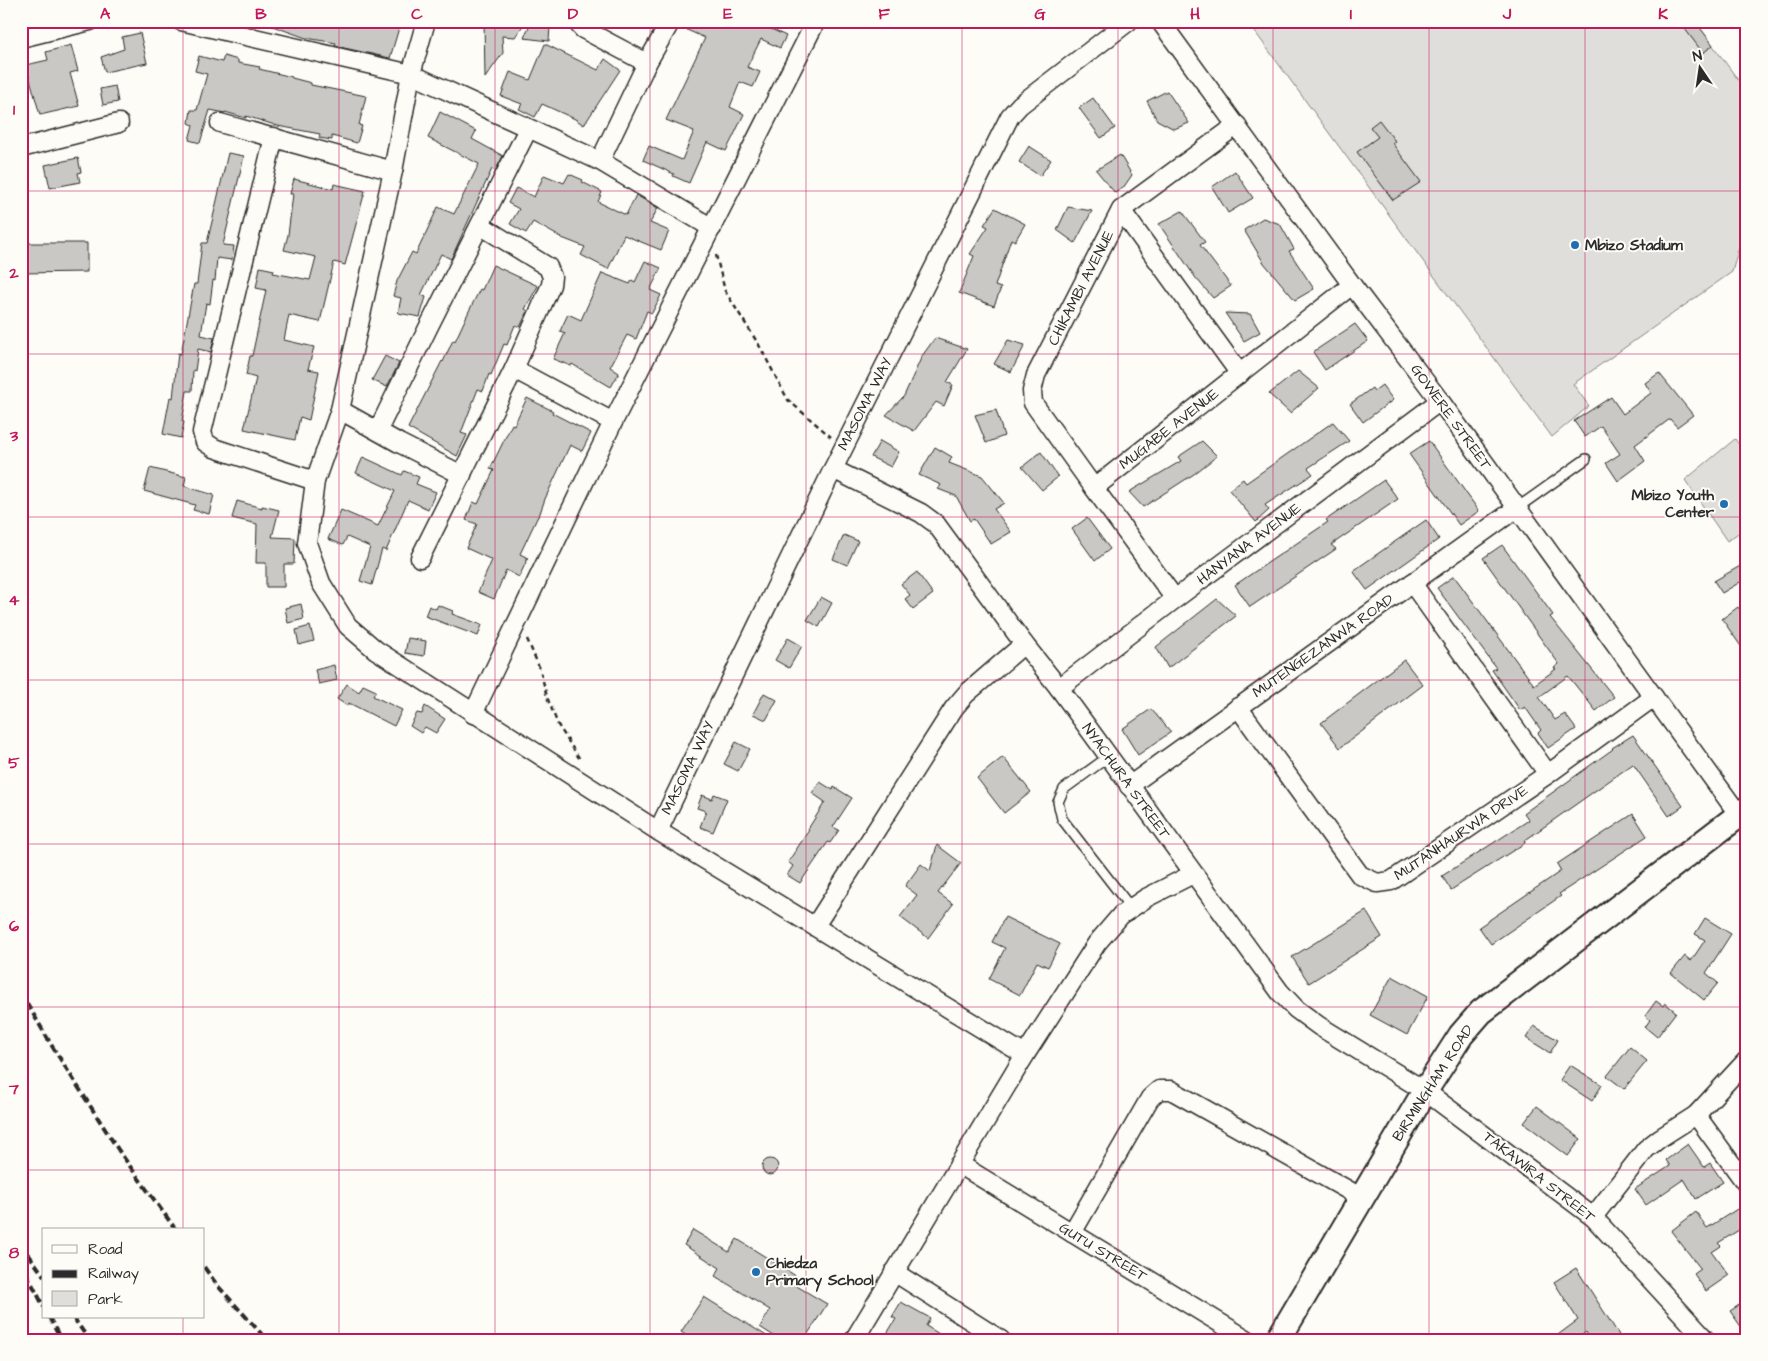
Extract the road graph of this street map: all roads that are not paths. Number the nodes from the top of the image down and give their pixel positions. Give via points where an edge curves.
1 (90, 21) edge
2 (181, 21) edge
3 (426, 21) edge
4 (576, 21) edge
5 (671, 21) edge
6 (816, 21) edge
7 (1129, 21) edge
8 (1160, 21) edge
9 (65, 24) edge
10 (21, 38) edge
11 (647, 63) junction
12 (411, 74) junction
13 (119, 123) dead end
14 (220, 123) dead end
15 (1237, 125) junction
16 (528, 130) junction
17 (274, 137) junction
18 (21, 148) edge
19 (600, 162) junction
20 (393, 171) junction
21 (1121, 210) junction
22 (480, 225) junction
23 (712, 228) junction
24 (1352, 285) junction
25 (514, 369) junction
26 (1240, 374) junction
27 (1440, 401) junction
28 (340, 410) junction
29 (613, 422) junction
30 (378, 430) junction
31 (1586, 459) dead end
32 (833, 468) junction
33 (462, 475) junction
34 (315, 481) junction
35 (1094, 488) junction
36 (1518, 508) junction
37 (420, 558) dead end
38 (1412, 583) junction
39 (1175, 599) junction
40 (1024, 644) junction
41 (1059, 688) junction
42 (1654, 697) junction
43 (1238, 706) junction
44 (473, 714) junction
45 (1108, 757) junction
46 (1548, 774) junction
47 (1129, 786) junction
48 (1744, 816) edge
49 (658, 830) junction
50 (1192, 874) junction
51 (1130, 908) junction
52 (815, 926) junction
53 (1024, 1055) junction
54 (1747, 1060) edge
55 (1425, 1091) junction
56 (1696, 1115) junction
57 (959, 1164) junction
58 (1747, 1185) edge
59 (1362, 1198) junction
60 (1593, 1217) junction
61 (1072, 1233) junction
62 (894, 1272) junction
63 (854, 1340) edge
64 (1002, 1340) edge
65 (1248, 1340) edge
66 (1278, 1340) edge
67 (1706, 1340) edge

1 - 9 street
2 - 12 street
3 - 12 street
4 - 11 street via 584,29
5 - 11 street
6 - 23 street
7 - 32 street, MASOMA WAY via 1010,116
8 - 15 street, GOWERE STREET
9 - 10 street
11 - 19 street
12 - 16 street
12 - 20 street
13 - 18 street
14 - 17 street
15 - 21 street, CHIKAMBI AVENUE
15 - 24 street, GOWERE STREET
16 - 19 street
16 - 22 street
17 - 20 street
17 - 34 street via 202,432 206,442 214,448
19 - 23 street
20 - 28 street
21 - 26 street
21 - 35 street, CHIKAMBI AVENUE via 1036,375 1032,390 1033,403
22 - 25 street via 548,267 552,277
22 - 30 street
23 - 29 street
24 - 26 street, MUGABE AVENUE
24 - 27 street, GOWERE STREET
25 - 29 street
25 - 33 street
26 - 35 street, MUGABE AVENUE
27 - 36 street, GOWERE STREET
27 - 39 street, HANYANA AVENUE
28 - 30 street
28 - 34 street
29 - 44 street
30 - 33 street
31 - 36 lane
32 - 40 street, NYACHURA STREET via 936,524
32 - 49 street, MASOMA WAY
33 - 37 street
34 - 44 street via 307,543 321,583 348,626 376,650
35 - 39 street
36 - 38 street, MUTENGEZANWA ROAD
36 - 42 street, GOWERE STREET
38 - 43 street, MUTENGEZANWA ROAD
38 - 46 street
39 - 41 street, HANYANA AVENUE
40 - 41 street, NYACHURA STREET
40 - 52 street via 954,708
41 - 45 street, NYACHURA STREET
42 - 46 street, MUTANHAURWA DRIVE
42 - 48 street, GOWERE STREET
43 - 46 street, MUTANHAURWA DRIVE via 1360,875 1377,883 1391,881
43 - 47 street, MUTENGEZANWA ROAD
44 - 49 street
45 - 47 street, NYACHURA STREET
45 - 51 lane via 1064,789 1058,802 1062,819
47 - 50 street, NYACHURA STREET
48 - 55 street, BIRMINGHAM ROAD via 1482,1012 1461,1035
49 - 52 street
50 - 51 street
50 - 55 street, NYACHURA STREET via 1296,1009
51 - 53 street via 1097,943
52 - 53 street
53 - 57 street
54 - 56 street
55 - 59 street, BIRMINGHAM ROAD
55 - 60 street, TAKAWIRA STREET
56 - 58 street
56 - 60 street via 1646,1150
57 - 61 street, GUTU STREET
57 - 62 street
59 - 61 street via 1170,1090 1159,1090 1150,1098
59 - 66 street, BIRMINGHAM ROAD
60 - 67 street, TAKAWIRA STREET
61 - 65 street, GUTU STREET
62 - 63 street
62 - 64 street

